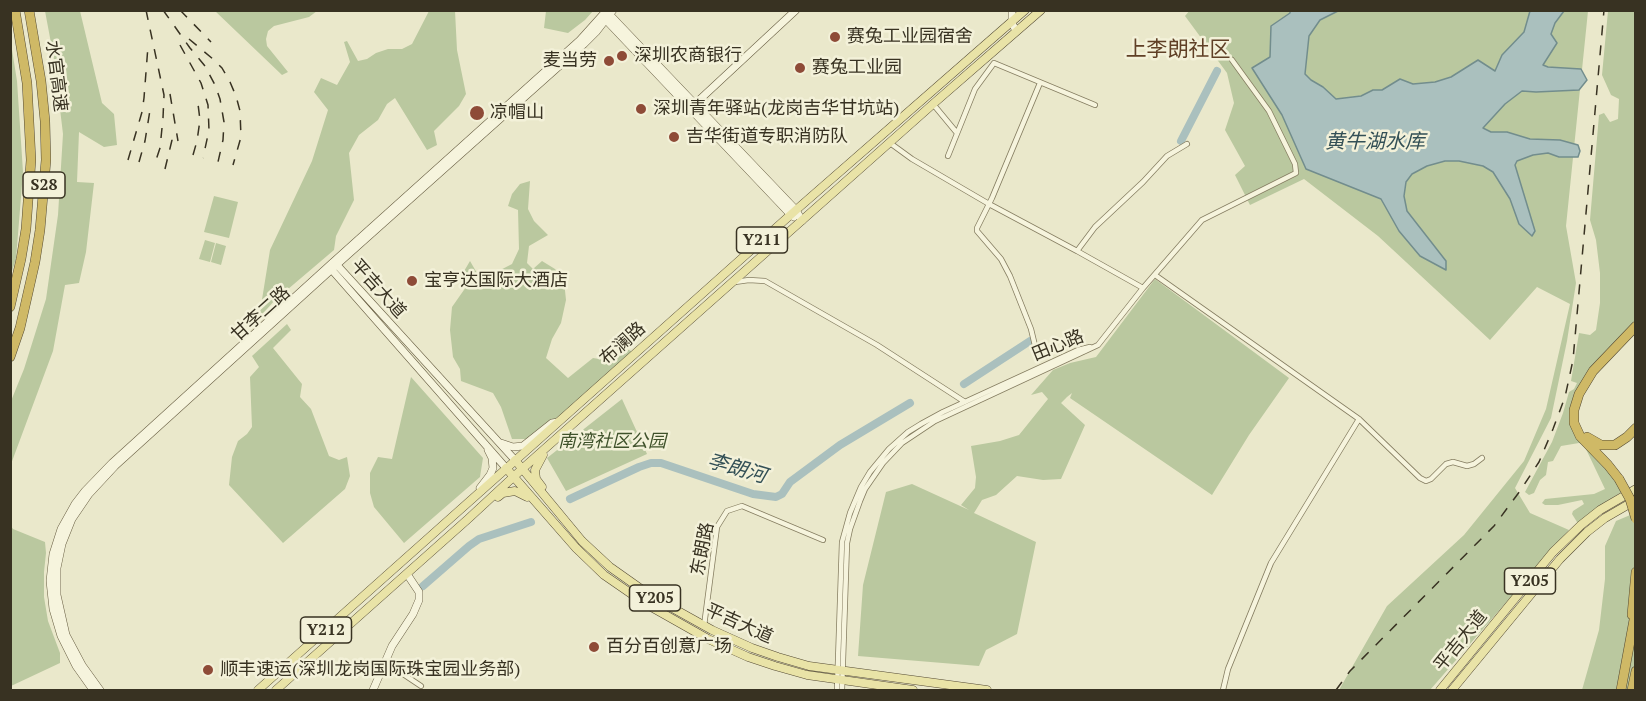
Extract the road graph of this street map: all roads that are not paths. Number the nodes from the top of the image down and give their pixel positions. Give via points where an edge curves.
1 (15, 10) edge
2 (29, 10) edge
3 (796, 10) edge
4 (1025, 10) edge
5 (1041, 10) edge
6 (608, 14) edge
7 (1014, 16) edge
8 (1016, 31) junction
9 (1232, 60) dead end
10 (1040, 82) junction
11 (696, 103) dead end
12 (933, 104) junction
13 (1095, 105) dead end
14 (957, 133) junction
15 (890, 143) junction
16 (1187, 144) dead end
17 (948, 156) dead end
18 (990, 204) junction
19 (793, 212) junction
20 (802, 221) junction
21 (1077, 251) junction
22 (349, 254) junction
23 (333, 266) junction
24 (1155, 275) junction
25 (319, 281) junction
26 (346, 281) junction
27 (735, 282) junction
28 (1143, 288) junction
29 (10, 307) edge
30 (1633, 331) edge
31 (1037, 354) dead end
32 (10, 357) edge
33 (966, 404) junction
34 (1359, 419) junction
35 (558, 422) junction
36 (1635, 428) edge
37 (489, 432) junction
38 (476, 433) junction
39 (554, 441) junction
40 (1482, 458) dead end
41 (515, 460) junction
42 (506, 468) junction
43 (522, 470) junction
44 (514, 477) junction
45 (1635, 489) edge
46 (475, 497) junction
47 (1635, 500) edge
48 (556, 511) junction
49 (545, 513) junction
50 (468, 519) junction
51 (1635, 519) edge
52 (823, 540) dead end
53 (393, 570) joint
54 (1635, 572) edge
55 (407, 574) junction
56 (1635, 609) edge
57 (704, 626) junction
58 (1629, 654) junction
59 (385, 662) junction
60 (840, 670) junction
61 (1635, 671) edge
62 (840, 680) junction
63 (421, 686) dead end
64 (93, 690) edge
65 (100, 690) edge
66 (258, 690) edge
67 (276, 690) edge
68 (374, 690) edge
69 (837, 690) edge
70 (842, 690) edge
71 (913, 690) edge
72 (987, 690) edge
73 (1222, 690) edge
74 (1440, 690) edge
75 (1452, 690) edge
76 (1621, 690) edge
77 (1632, 690) edge

1 - 29 highway, 水官高速 / S28 via 27,83 31,160 26,228
2 - 32 highway, 水官高速 / S28 via 45,121 45,171 35,262
3 - 11 main road
4 - 7 main road, 布澜路
5 - 8 main road, 布澜路
6 - 19 main road
6 - 22 main road, 甘李二路 via 584,44
6 - 23 main road, 甘李二路
7 - 8 main road
7 - 19 main road, 布澜路 / Y211
8 - 12 main road, 布澜路 / Y211
9 - 24 street via 1269,111 1296,173 1202,220
10 - 13 street
10 - 14 street via 994,63 975,88
10 - 18 street
12 - 14 street
12 - 15 main road, 布澜路 / Y211
14 - 17 street
15 - 18 street
15 - 20 main road, 布澜路 / Y211
16 - 21 street via 1167,156 1095,227
18 - 21 street
18 - 31 street via 977,231 1002,259 1031,329
19 - 20 main road
19 - 35 main road, 布澜路 / Y211
20 - 27 main road, 布澜路 / Y211
21 - 28 street
22 - 23 main road, 甘李二路
22 - 26 main road
23 - 25 main road, 甘李二路
23 - 26 main road, 平吉大道
23 - 64 main road, 甘李二路 via 112,463 66,518 53,554 51,596 64,645
24 - 28 street
24 - 34 street
25 - 26 main road
25 - 65 main road, 甘李二路 via 115,466 72,519 58,555 57,601 73,651
26 - 37 main road, 平吉大道
26 - 38 main road, 平吉大道
27 - 33 street via 765,281 877,345
27 - 39 main road, 布澜路 / Y211
28 - 33 street, 田心路 via 1098,345 1077,350
30 - 36 highway via 1582,395 1577,422 1587,438 1608,446 1621,442
30 - 51 highway, bridge via 1593,371 1579,394 1574,423 1580,436 1619,479
33 - 60 street, 田心路 via 921,424 898,440 870,472 856,499 842,542
34 - 40 street via 1426,481 1446,464 1467,466
34 - 73 street via 1271,563
35 - 37 main road via 520,447 502,444
35 - 41 main road, 布澜路 / Y211
37 - 41 main road, 平吉大道
38 - 42 main road, 平吉大道
38 - 46 main road via 490,453 493,468
39 - 43 main road, 布澜路 / Y211
39 - 48 main road via 535,470 536,479
41 - 42 main road, 布澜路 / Y211
41 - 43 main road, 平吉大道 / Y205
42 - 44 main road, 平吉大道 / Y205
42 - 46 main road, 布澜路 / Y211
43 - 44 main road, 布澜路 / Y211
43 - 48 main road, 平吉大道 / Y205
44 - 49 main road, 平吉大道 / Y205
44 - 50 main road, 布澜路 / Y211
45 - 74 main road, 平吉大道 / Y205 via 1600,510 1553,552
46 - 53 main road, 布澜路 / Y211
47 - 75 main road, 平吉大道 / Y205 via 1587,532 1560,559
48 - 57 main road, 平吉大道 / Y205 via 582,541 627,581
49 - 50 main road via 525,495 508,491
49 - 62 main road, 平吉大道 / Y205 via 589,561 646,604 748,657 807,675
50 - 55 main road, 布澜路 / Y211
52 - 57 street, 东朗路 via 742,506 727,511 717,526
53 - 66 main road, 布澜路 / Y212
54 - 58 highway
55 - 59 main road via 420,592 419,600
55 - 67 main road, 布澜路 / Y212
56 - 58 highway
57 - 60 main road, 平吉大道 / Y205 via 778,657
58 - 76 highway
59 - 63 street
59 - 68 main road
60 - 62 street, 田心路
60 - 72 main road, 平吉大道 / Y205
61 - 77 highway
62 - 69 street
62 - 70 street
62 - 71 main road, 平吉大道 / Y205

